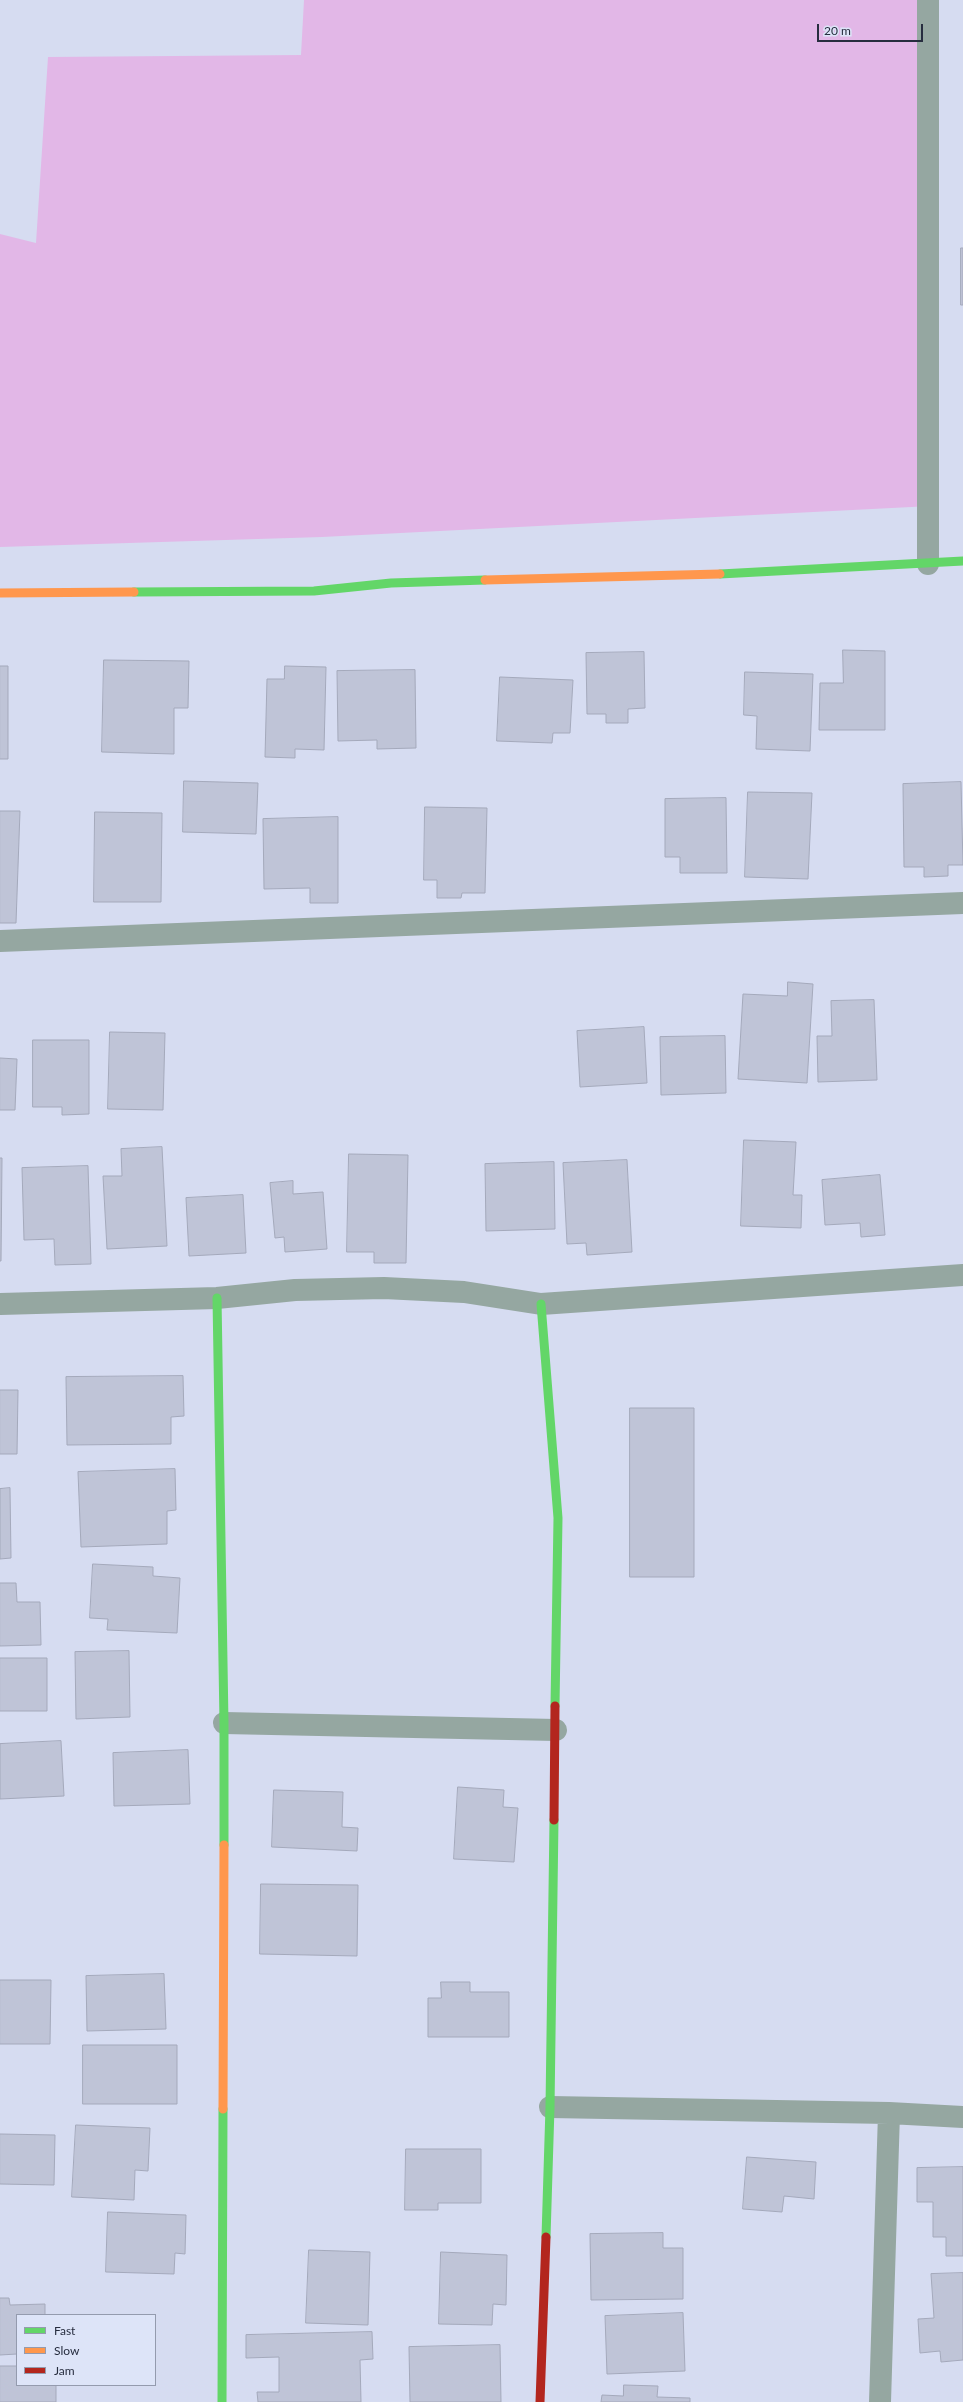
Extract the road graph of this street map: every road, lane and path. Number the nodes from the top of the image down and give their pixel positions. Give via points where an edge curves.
1 (928, 0) edge
2 (963, 562) edge
3 (928, 564) junction
4 (0, 593) edge
5 (963, 903) edge
6 (0, 941) edge
7 (963, 1274) edge
8 (217, 1298) junction
9 (0, 1304) edge
10 (541, 1304) junction
11 (224, 1723) junction
12 (556, 1730) junction
13 (550, 2107) junction
14 (889, 2114) junction
15 (963, 2117) edge
16 (222, 2402) edge
17 (540, 2402) edge
18 (880, 2402) edge

1 - 3 street
2 - 3 street
3 - 4 street via 786,572 391,583 314,591
5 - 6 street
7 - 10 street
8 - 9 street
8 - 10 street via 295,1290 384,1288 464,1292
8 - 11 street
10 - 12 street via 558,1518
11 - 12 street
11 - 16 street
12 - 13 street
13 - 14 street
13 - 17 street
14 - 15 street
14 - 18 street

